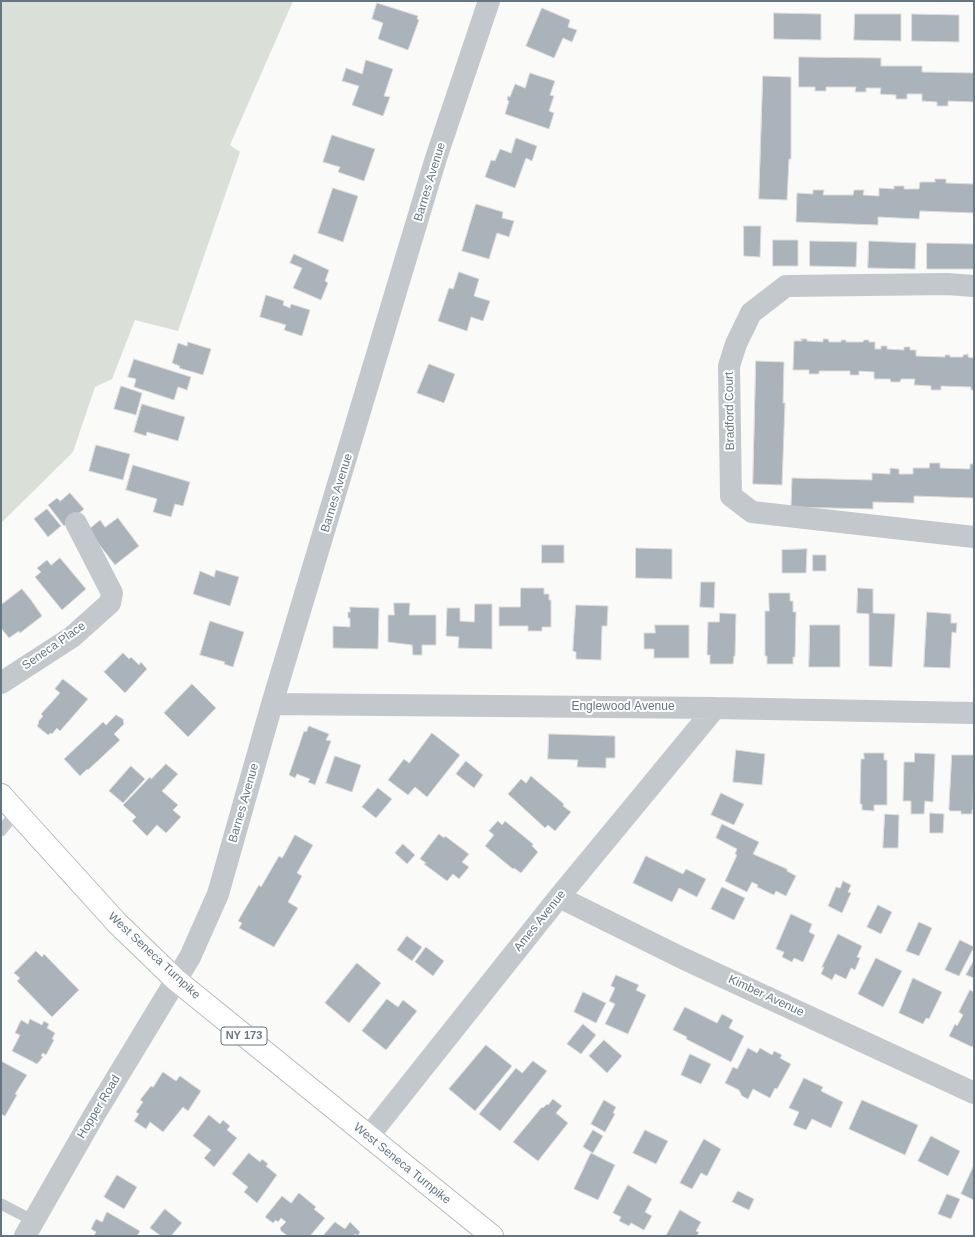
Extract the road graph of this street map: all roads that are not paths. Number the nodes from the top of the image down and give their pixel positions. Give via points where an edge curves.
1 (489, 1) edge
2 (974, 286) edge
3 (76, 523) dead end
4 (974, 537) edge
5 (1, 682) edge
6 (272, 704) junction
7 (715, 708) junction
8 (974, 713) edge
9 (1, 795) edge
10 (16, 812) junction
11 (1, 831) edge
12 (559, 897) junction
13 (176, 980) junction
14 (974, 1093) edge
15 (368, 1137) junction
16 (1, 1204) edge
17 (29, 1228) edge
18 (492, 1236) edge

1 - 6 street, Barnes Avenue via 436,158
2 - 4 street, Bradford Court via 786,286 751,313 729,366 731,496 752,512
3 - 5 street, Seneca Place via 112,593 110,602 72,636
6 - 7 street, Englewood Avenue
6 - 13 street, Barnes Avenue via 218,894 190,957
7 - 8 street, Englewood Avenue
7 - 12 street, Ames Avenue
9 - 10 main road, West Seneca Turnpike / NY 173
10 - 11 lane
10 - 13 main road, West Seneca Turnpike / NY 173 via 117,922
12 - 14 street, Kimber Avenue via 682,958
12 - 15 street, Ames Avenue
13 - 15 main road, West Seneca Turnpike / NY 173
13 - 17 street, Hopper Road
15 - 18 main road, West Seneca Turnpike / NY 173
16 - 17 lane

